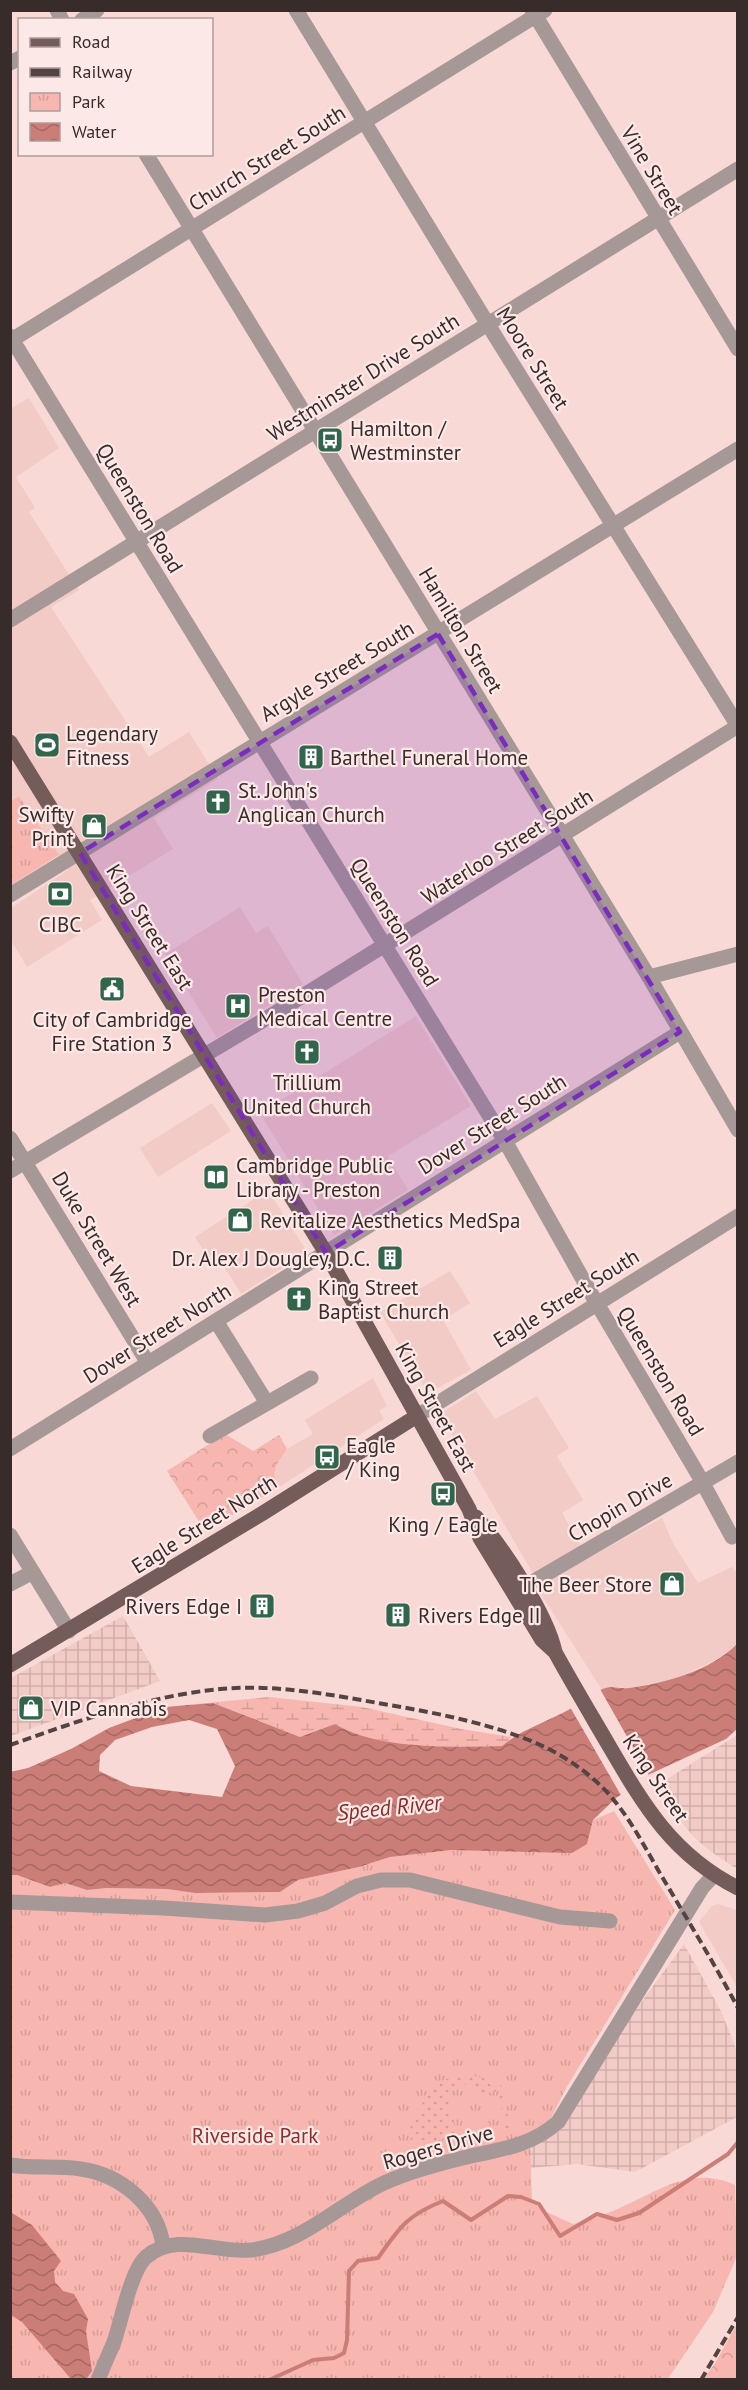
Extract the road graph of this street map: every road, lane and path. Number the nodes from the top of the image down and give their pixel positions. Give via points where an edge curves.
1 (296, 10) edge
2 (538, 12) edge
3 (365, 122) junction
4 (147, 156) edge
5 (738, 169) edge
6 (657, 220) junction
7 (192, 228) junction
8 (487, 324) junction
9 (11, 339) edge
10 (738, 349) edge
11 (316, 432) junction
12 (738, 449) edge
13 (613, 524) junction
14 (136, 541) junction
15 (10, 620) edge
16 (438, 634) junction
17 (738, 726) edge
18 (10, 742) edge
19 (260, 743) junction
20 (562, 837) junction
21 (80, 853) junction
22 (10, 895) edge
23 (384, 946) junction
24 (738, 954) edge
25 (649, 977) junction
26 (680, 1032) junction
27 (204, 1055) junction
28 (738, 1130) edge
29 (10, 1138) edge
30 (506, 1141) junction
31 (25, 1162) junction
32 (10, 1171) edge
33 (738, 1216) edge
34 (326, 1252) junction
35 (597, 1304) junction
36 (216, 1321) junction
37 (148, 1363) junction
38 (311, 1378) dead end
39 (267, 1403) junction
40 (417, 1416) junction
41 (210, 1436) dead end
42 (10, 1449) edge
43 (738, 1462) edge
44 (703, 1483) junction
45 (469, 1509) junction
46 (10, 1535) edge
47 (732, 1537) dead end
48 (33, 1572) junction
49 (10, 1584) edge
50 (524, 1587) junction
51 (69, 1631) junction
52 (555, 1652) junction
53 (10, 1665) edge
54 (582, 1700) joint
55 (714, 1875) junction
56 (738, 1888) edge
57 (10, 1902) edge
58 (610, 1921) dead end
59 (10, 2165) edge
60 (163, 2246) junction
61 (98, 2379) edge

1 - 3 street, Moore Street
2 - 3 street, Church Street South
2 - 6 street, Vine Street
3 - 7 street, Church Street South
3 - 8 street, Moore Street
4 - 7 street, Hamilton Street
5 - 6 street, Westminster Drive South
6 - 8 street, Westminster Drive South
6 - 10 street, Vine Street
7 - 9 street, Church Street South
7 - 11 street, Hamilton Street
8 - 11 street, Westminster Drive South
8 - 13 street, Moore Street
9 - 14 street, Queenston Road
11 - 14 street, Westminster Drive South
11 - 16 street, Hamilton Street
12 - 13 street, Argyle Street South
13 - 16 street, Argyle Street South
13 - 17 street, Moore Street
14 - 15 street, Westminster Drive South
14 - 19 street, Queenston Road
16 - 19 street, Argyle Street South
16 - 20 street, Hamilton Street
17 - 20 street, Waterloo Street South
18 - 21 main road, King Street East
19 - 21 street, Argyle Street South
19 - 23 street, Queenston Road
20 - 23 street, Waterloo Street South
20 - 25 street, Hamilton Street
21 - 22 street, Argyle Street South
21 - 27 main road, King Street East
23 - 27 street, Waterloo Street South
23 - 30 street, Queenston Road
24 - 25 street
25 - 26 street, Hamilton Street
26 - 28 street, Hamilton Street
26 - 30 street, Dover Street South
27 - 31 street, Waterloo Street South
27 - 34 main road, King Street East
29 - 31 street, Duke Street West
30 - 34 street, Dover Street South
30 - 35 street, Queenston Road
31 - 32 street, Waterloo Street South
31 - 37 street, Duke Street West
33 - 35 street, Eagle Street South
34 - 36 street, Dover Street North
34 - 40 main road, King Street East
35 - 40 street, Eagle Street South
35 - 44 street, Queenston Road
36 - 37 street, Dover Street North
36 - 39 street
37 - 42 street, Dover Street North
38 - 39 street
39 - 41 street
40 - 45 main road, King Street East
40 - 51 main road, Eagle Street North
43 - 44 street, Chopin Drive
44 - 47 street, Queenston Road
44 - 50 street, Chopin Drive
45 - 50 main road, King Street East via 491,1534
45 - 52 main road, King Street East via 480,1538 542,1640
46 - 48 street
48 - 49 street
48 - 51 street
50 - 52 main road, King Street East via 551,1635
51 - 53 main road, Eagle Street North
52 - 54 main road, King Street East
54 - 55 main road, King Street via 639,1796 668,1835
55 - 56 main road, King Street
55 - 60 street, Rogers Drive via 702,1888 558,2122 544,2134 526,2144 438,2164 394,2179 281,2243 250,2250
57 - 58 street via 265,1915 325,1903 357,1886 381,1880 438,1886 560,1917
59 - 60 street via 78,2168 111,2178 153,2213
60 - 61 street via 144,2259 137,2270

